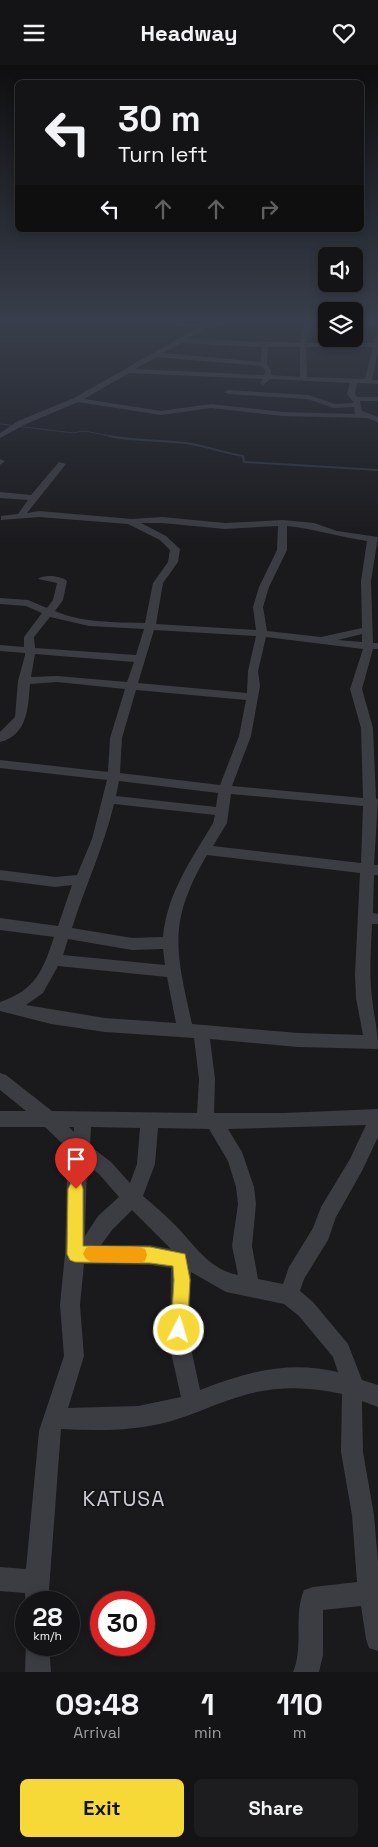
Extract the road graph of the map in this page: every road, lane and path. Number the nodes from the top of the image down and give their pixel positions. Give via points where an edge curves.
1 (82, 397) edge
2 (303, 397) edge
3 (318, 397) edge
4 (354, 397) edge
5 (211, 399) dead end
6 (378, 399) edge
7 (76, 400) junction
8 (317, 400) junction
9 (356, 402) junction
10 (378, 405) edge
11 (198, 406) junction
12 (368, 417) junction
13 (378, 419) edge
14 (14, 427) junction
15 (0, 430) edge
16 (0, 436) edge
17 (62, 464) dead end
18 (0, 495) edge
19 (32, 498) junction
20 (22, 514) junction
21 (1, 520) edge
22 (130, 521) junction
23 (283, 523) junction
24 (375, 539) edge
25 (374, 552) edge
26 (373, 571) edge
27 (43, 579) dead end
28 (0, 601) edge
29 (50, 613) junction
30 (378, 625) edge
31 (150, 626) junction
32 (262, 633) junction
33 (371, 639) edge
34 (322, 640) junction
35 (0, 648) edge
36 (30, 650) junction
37 (140, 659) junction
38 (371, 665) edge
39 (24, 681) junction
40 (131, 685) junction
41 (252, 697) junction
42 (0, 738) edge
43 (0, 764) edge
44 (114, 777) junction
45 (225, 789) junction
46 (108, 799) junction
47 (374, 803) edge
48 (223, 812) junction
49 (202, 850) junction
50 (372, 869) edge
51 (0, 875) edge
52 (82, 879) junction
53 (371, 918) edge
54 (0, 925) edge
55 (63, 932) junction
56 (170, 943) junction
57 (54, 960) junction
58 (173, 972) junction
59 (4, 1007) edge
60 (193, 1031) junction
61 (375, 1041) edge
62 (0, 1080) edge
63 (378, 1117) edge
64 (82, 1118) junction
65 (0, 1119) edge
66 (48, 1119) junction
67 (150, 1119) junction
68 (209, 1120) junction
69 (80, 1149) junction
70 (132, 1198) junction
71 (80, 1254) junction
72 (187, 1261) junction
73 (250, 1286) junction
74 (289, 1295) junction
75 (354, 1386) junction
76 (378, 1396) edge
77 (194, 1404) junction
78 (53, 1418) junction
79 (0, 1579) edge
80 (33, 1591) edge
81 (36, 1591) edge
82 (370, 1593) junction
83 (378, 1639) edge
84 (37, 1656) edge
85 (38, 1672) edge
86 (306, 1672) edge

1 - 7 street
2 - 8 street
3 - 8 street
4 - 9 street
5 - 11 street
6 - 9 street
7 - 11 street via 161,413
7 - 14 street
8 - 9 street via 334,406
9 - 10 street
9 - 12 street via 358,412
11 - 12 street
12 - 13 street
14 - 15 street
14 - 16 street
17 - 19 street
18 - 19 street
19 - 20 street
20 - 21 street
20 - 22 street
22 - 23 street via 162,520 230,526
22 - 31 street via 163,538 175,549 173,562 158,583
23 - 24 street
23 - 32 street via 282,551 258,607
24 - 25 street
25 - 26 street
26 - 33 street
27 - 29 street via 63,583 60,597
28 - 29 street via 28,603
29 - 31 street via 76,622
29 - 36 street via 30,637
30 - 33 street
31 - 32 street
31 - 37 street
32 - 34 street
32 - 41 street via 253,671
33 - 34 street
33 - 34 street via 346,645
33 - 38 street
35 - 36 street
36 - 37 street
36 - 39 street
37 - 40 street
38 - 47 street via 356,689 367,728
39 - 40 street via 58,679
39 - 42 street via 21,718
40 - 41 street
40 - 44 street via 116,738
41 - 45 street via 245,736
43 - 44 street
44 - 45 street
44 - 46 street
45 - 47 street
45 - 48 street
46 - 48 street
46 - 52 street via 99,839
47 - 50 street
48 - 49 street
49 - 50 street
49 - 56 street via 179,894
50 - 53 street
51 - 52 street via 55,882
52 - 55 street
53 - 61 street via 364,998
54 - 55 street
55 - 56 street via 132,944
55 - 57 street
56 - 58 street
57 - 58 street
57 - 59 street via 38,989
58 - 60 street
59 - 60 street via 85,1023
60 - 61 street via 298,1040
60 - 68 street via 207,1079
62 - 66 street
63 - 68 street via 297,1122
63 - 74 street via 356,1165 328,1213 321,1233 296,1274
64 - 66 street
64 - 67 street
64 - 69 street
65 - 66 street
66 - 69 street
67 - 68 street
67 - 70 street via 146,1164
68 - 73 street via 236,1158 245,1187 247,1204 242,1246
69 - 70 street via 105,1168
69 - 71 street via 76,1173
70 - 71 street via 105,1223
70 - 72 street via 168,1231
71 - 72 street via 150,1255
71 - 78 street via 70,1305 74,1357
72 - 73 street via 216,1278
72 - 77 street via 182,1280 179,1330 184,1374
73 - 74 street
74 - 75 street via 306,1309 341,1351
75 - 76 street
75 - 77 street via 319,1377 294,1377 238,1387
75 - 82 street via 352,1452 363,1515
77 - 78 street via 167,1412 116,1419
78 - 81 street via 47,1447
79 - 80 street
82 - 83 street
82 - 86 street via 313,1599
84 - 85 street

